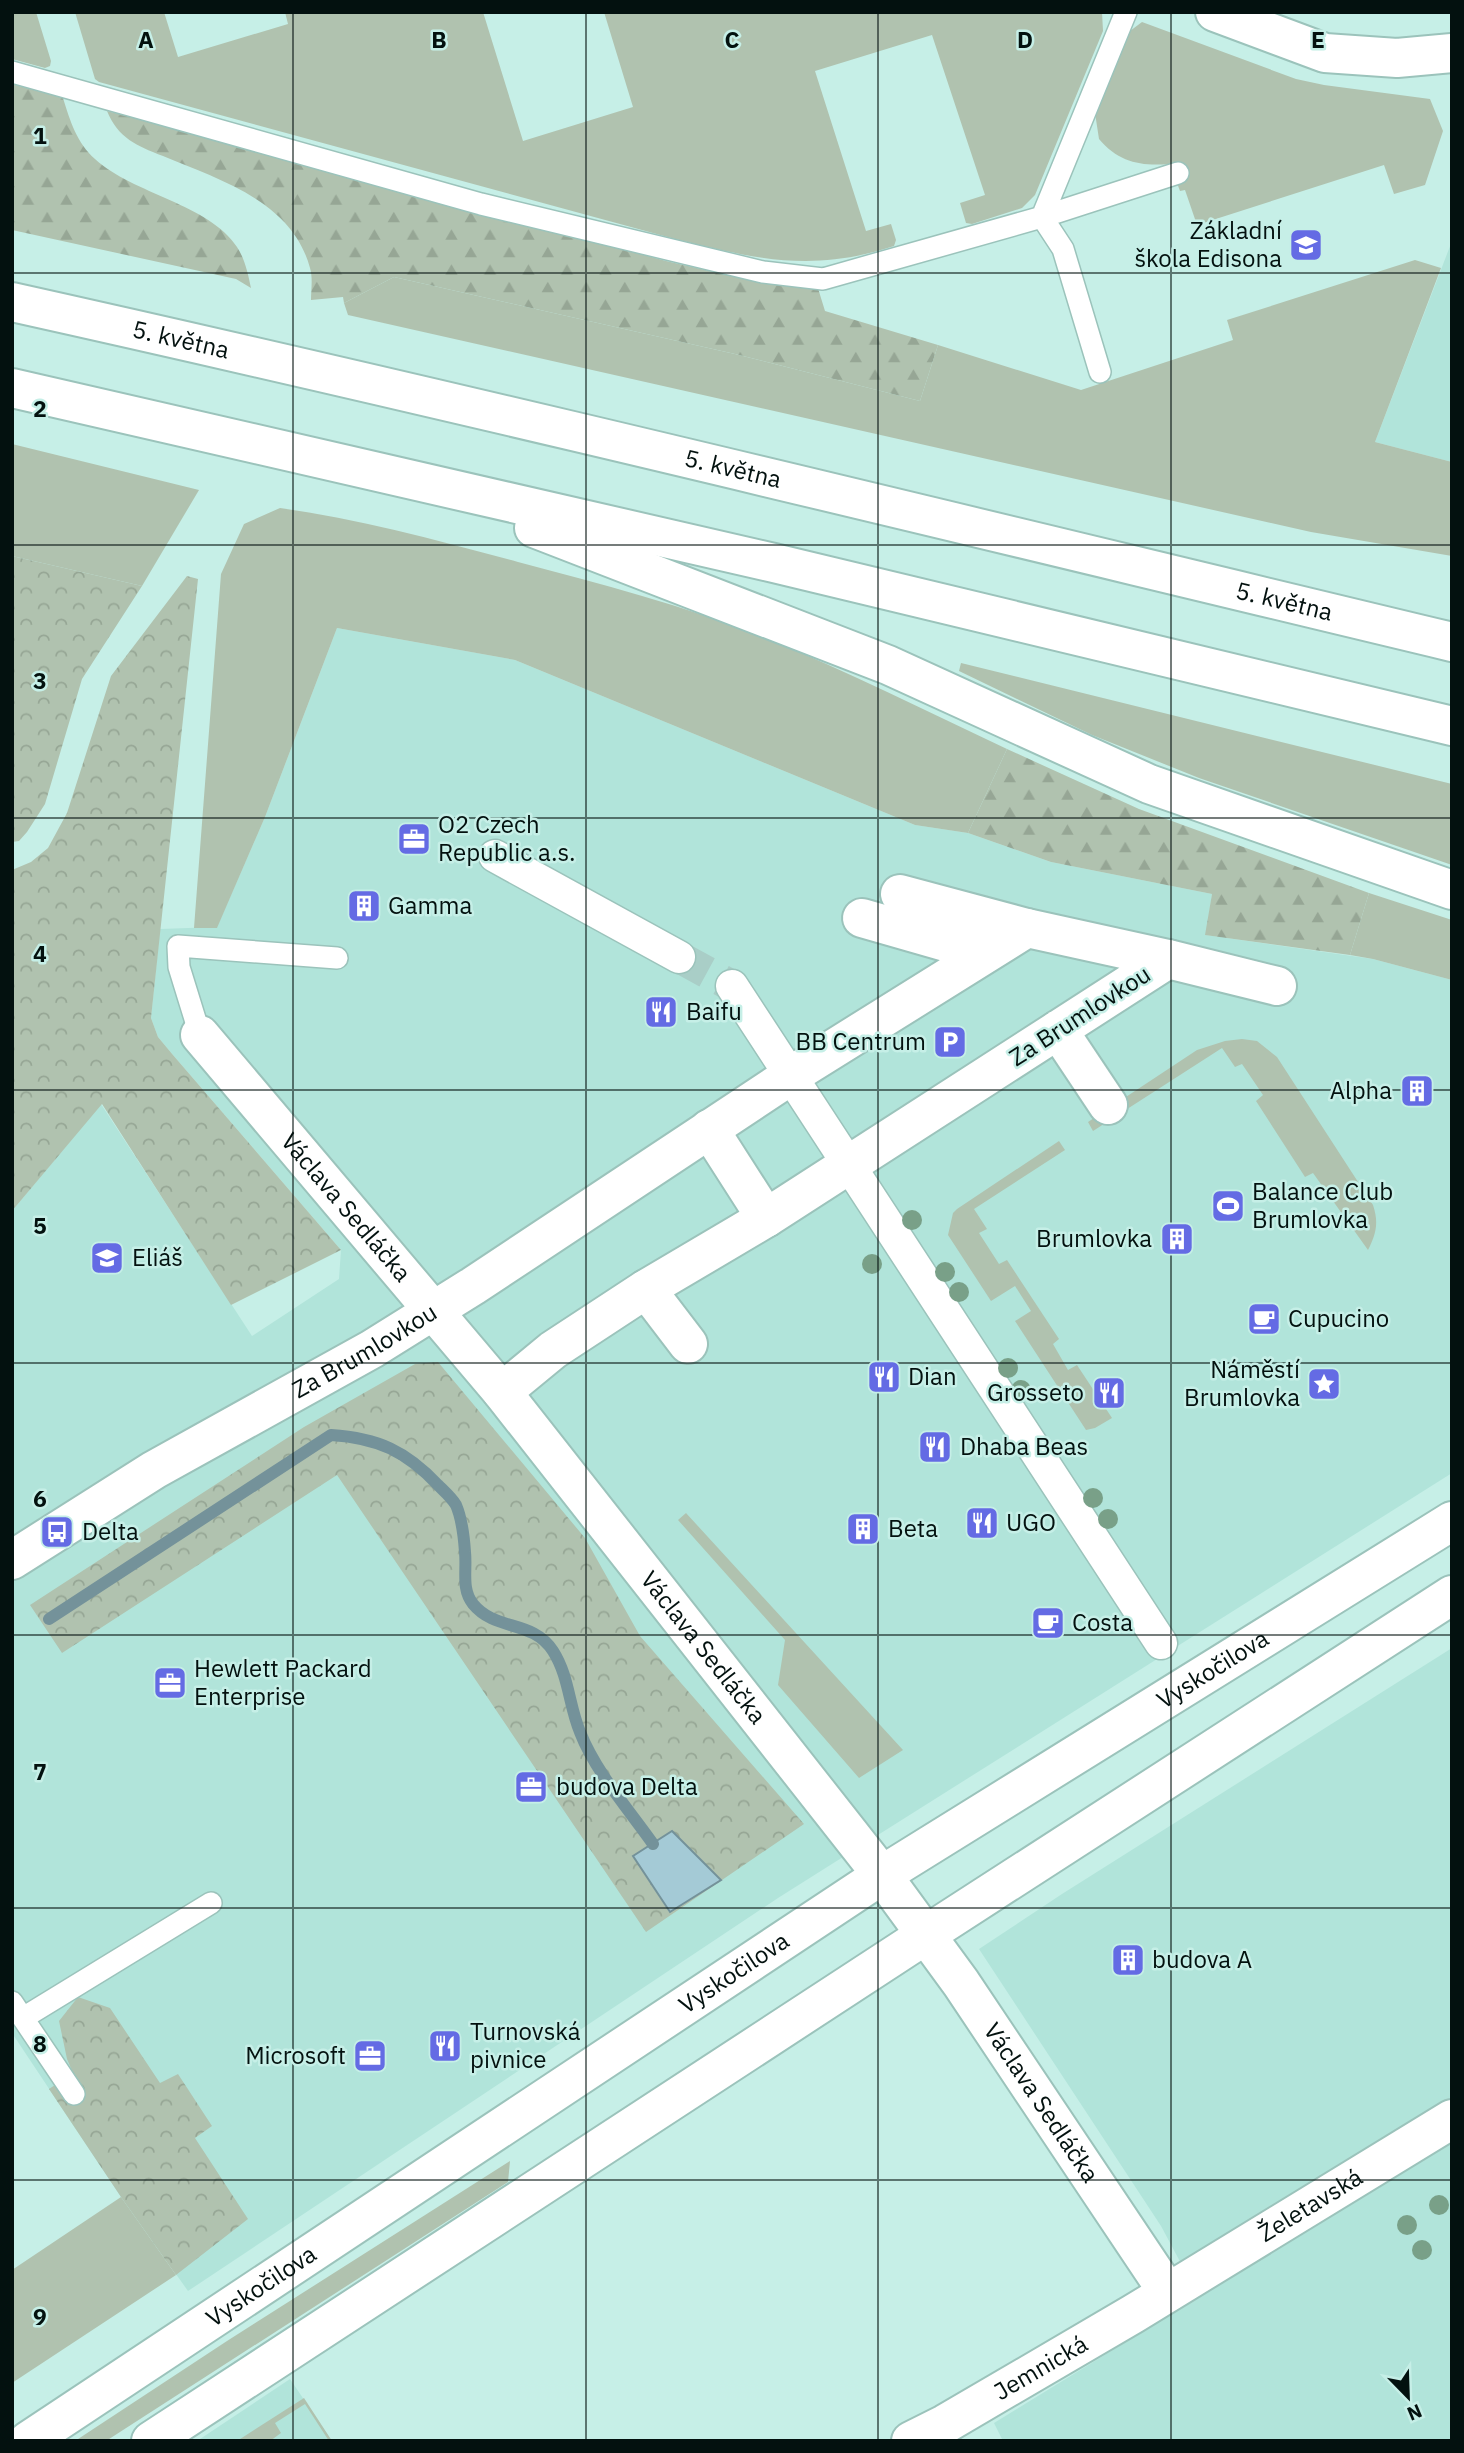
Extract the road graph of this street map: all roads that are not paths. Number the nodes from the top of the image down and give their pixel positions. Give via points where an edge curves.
1 (1126, 12) edge
2 (1215, 12) edge
3 (1452, 53) edge
4 (12, 72) edge
5 (1178, 173) dead end
6 (1042, 217) junction
7 (12, 302) edge
8 (1100, 372) dead end
9 (12, 388) edge
10 (408, 479) junction
11 (1452, 642) edge
12 (1452, 726) edge
13 (495, 856) dead end
14 (1452, 890) edge
15 (900, 894) dead end
16 (862, 918) dead end
17 (1027, 928) junction
18 (984, 953) junction
19 (679, 957) tunnel mouth
20 (337, 958) dead end
21 (1168, 959) junction
22 (732, 986) tunnel mouth
23 (1277, 986) dead end
24 (1058, 1030) junction
25 (200, 1035) joint
26 (804, 1067) junction
27 (1108, 1105) dead end
28 (709, 1129) junction
29 (861, 1156) junction
30 (766, 1218) junction
31 (655, 1283) junction
32 (433, 1311) junction
33 (696, 1337) dead end
34 (502, 1392) junction
35 (1452, 1521) edge
36 (12, 1560) edge
37 (1452, 1595) edge
38 (1161, 1643) dead end
39 (882, 1875) junction
40 (211, 1903) dead end
41 (927, 1934) junction
42 (18, 2010) edge
43 (74, 2094) dead end
44 (1452, 2119) edge
45 (1167, 2291) junction
46 (950, 2433) edge
47 (28, 2441) edge
48 (151, 2441) edge
49 (911, 2441) edge

1 - 6 lane
2 - 3 main road via 1325,53 1397,58
4 - 6 lane via 481,204 763,272 823,278
5 - 6 lane
6 - 8 lane via 1063,249
7 - 11 main road, 5. května
9 - 10 main road
10 - 12 main road
10 - 14 main road via 888,665 1149,784
13 - 19 street
15 - 17 main road
16 - 18 main road
17 - 18 main road, Za Brumlovkou
17 - 21 main road, Za Brumlovkou
18 - 26 main road, Za Brumlovkou
20 - 25 lane via 178,946 179,967
21 - 23 main road
21 - 24 main road, Za Brumlovkou
22 - 26 street
24 - 27 main road
24 - 29 main road, Za Brumlovkou
25 - 32 main road, Václava Sedláčka
26 - 28 main road, Za Brumlovkou
26 - 29 street
28 - 30 main road
28 - 32 main road, Za Brumlovkou
29 - 30 main road, Za Brumlovkou
29 - 38 street
30 - 31 main road, Za Brumlovkou
31 - 33 main road
31 - 34 main road, Za Brumlovkou via 553,1350
32 - 34 main road, Václava Sedláčka
32 - 36 main road, Za Brumlovkou via 154,1470
34 - 39 main road, Václava Sedláčka
35 - 39 main road, Vyskočilova
37 - 41 main road
39 - 41 main road, Václava Sedláčka
39 - 47 main road, Vyskočilova
40 - 42 lane
41 - 45 main road, Václava Sedláčka
41 - 48 main road
42 - 43 lane
44 - 45 main road, Želetavská
45 - 46 main road, Jemnická
46 - 49 main road, Jemnická

